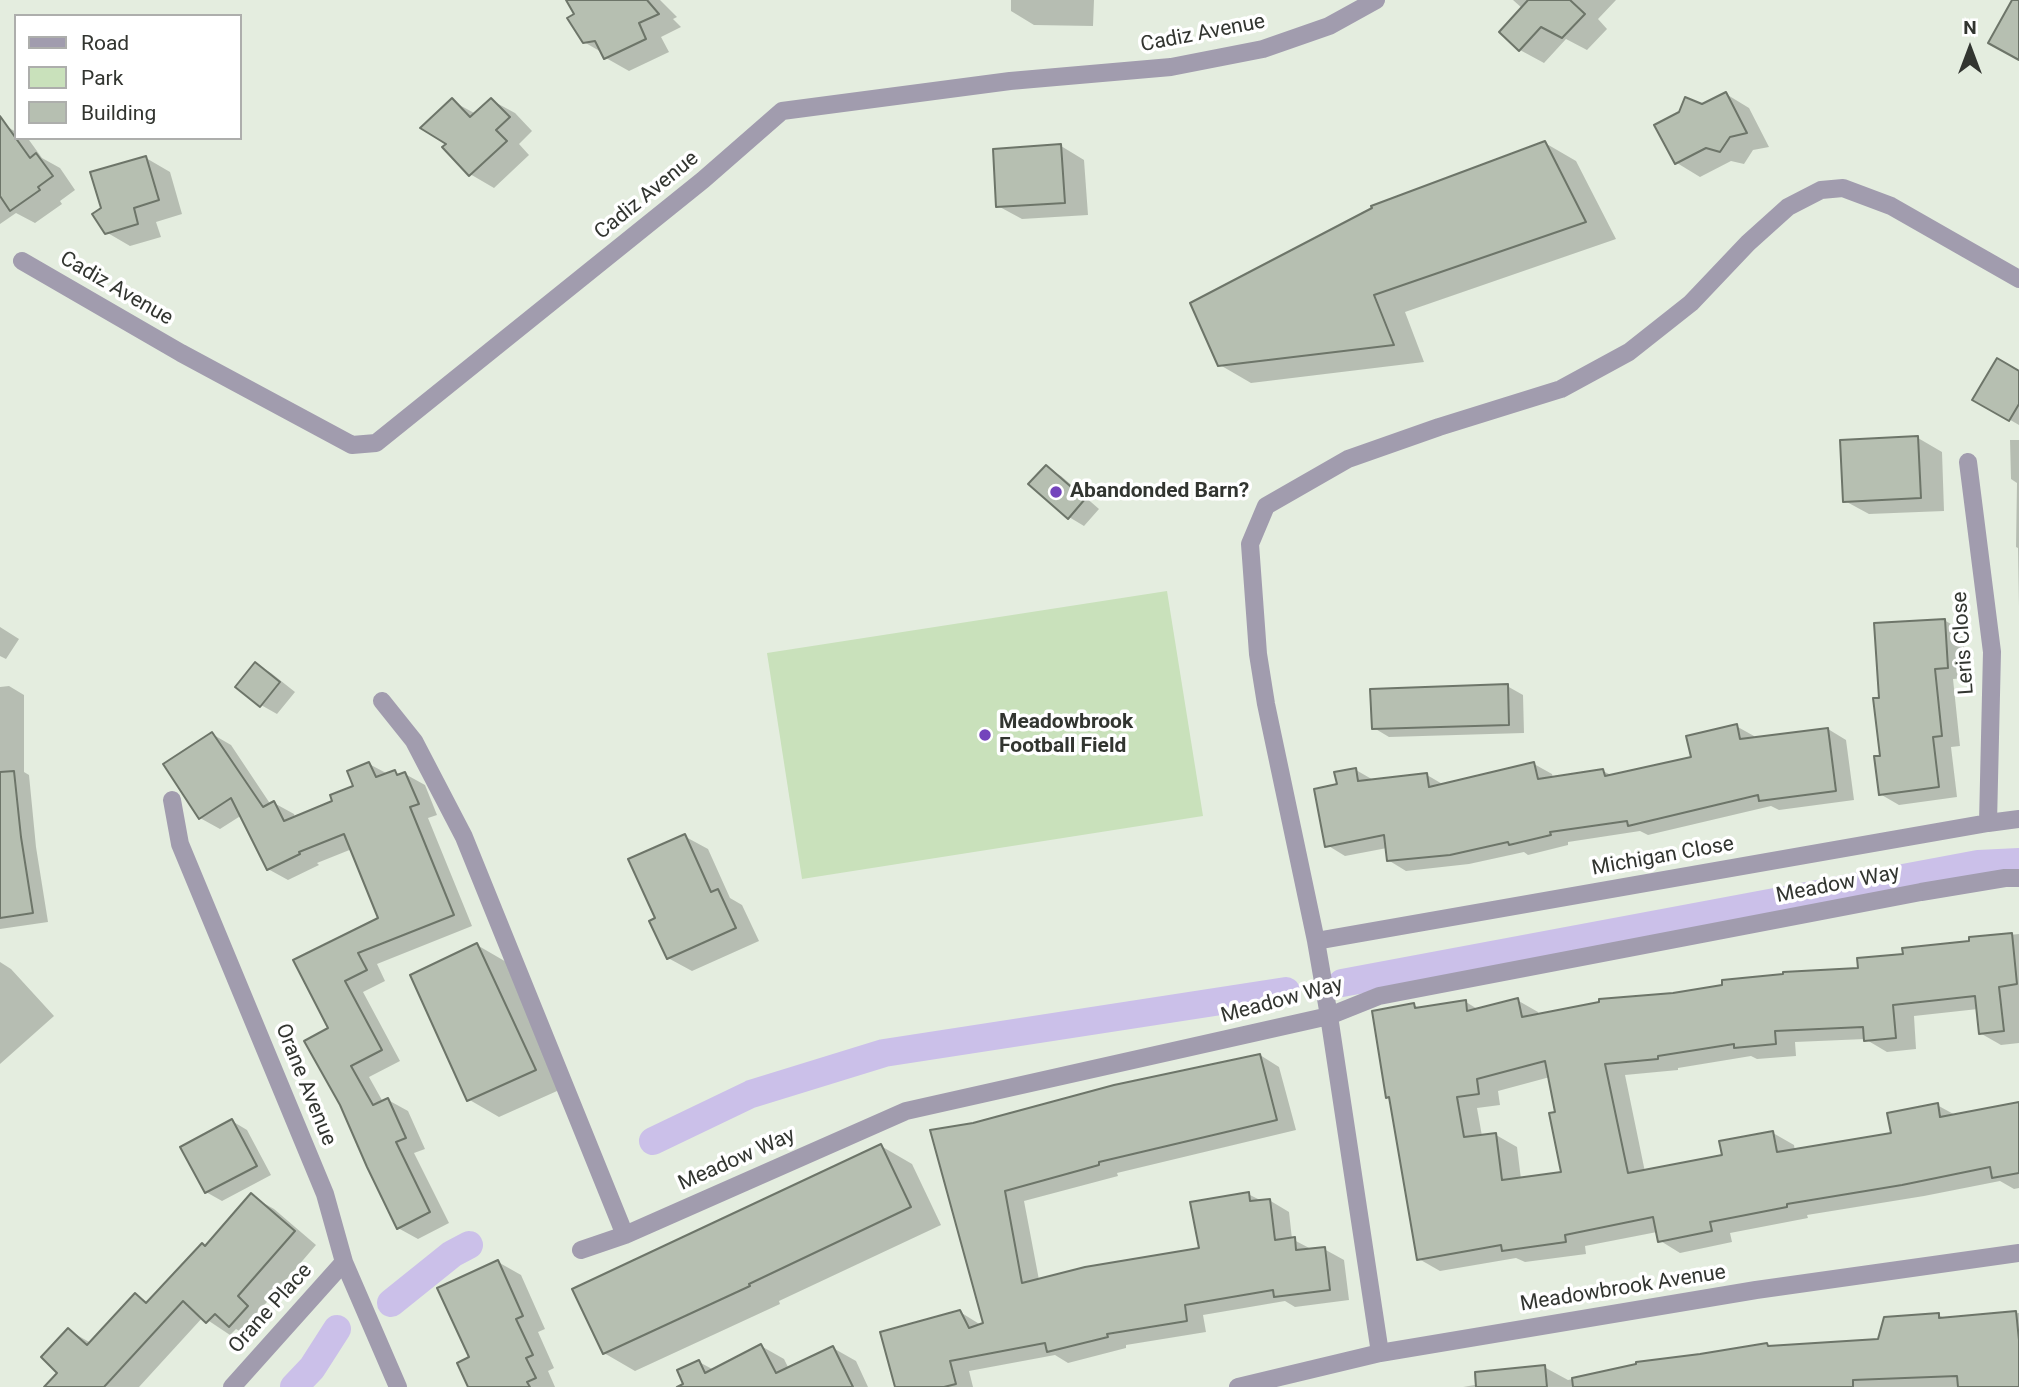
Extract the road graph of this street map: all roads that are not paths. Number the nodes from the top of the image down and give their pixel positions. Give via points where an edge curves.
1 (1376, 0) edge
2 (22, 261) dead end
3 (2019, 279) edge
4 (1968, 462) dead end
5 (382, 701) dead end
6 (172, 800) dead end
7 (2019, 819) edge
8 (1988, 822) junction
9 (2019, 878) edge
10 (1316, 941) junction
11 (1329, 1016) junction
12 (625, 1234) junction
13 (581, 1250) dead end
14 (2019, 1253) edge
15 (344, 1262) junction
16 (1380, 1353) junction
17 (232, 1387) edge
18 (398, 1387) edge
19 (1238, 1387) edge

1 - 2 street, Cadiz Avenue via 1329,26 1263,49 1184,64 782,111 376,443 352,445
3 - 10 street via 1891,206 1843,188 1821,190 1788,207 1691,303 1629,352 1561,389 1348,459 1266,506 1250,544 1258,654
4 - 8 street, Leris Close via 1992,652
5 - 12 street via 414,741 464,837
6 - 15 street, Orane Avenue via 180,844 325,1194
7 - 8 street, Michigan Close
8 - 10 street, Michigan Close
9 - 11 street, Meadow Way via 1921,892 1378,996
10 - 11 street
11 - 12 street, Meadow Way via 906,1111
11 - 16 street
12 - 13 street, Meadow Way
14 - 16 street, Meadowbrook Avenue via 1756,1290
15 - 17 street, Orane Place
15 - 18 street, Orane Avenue
16 - 19 street, Meadowbrook Avenue

